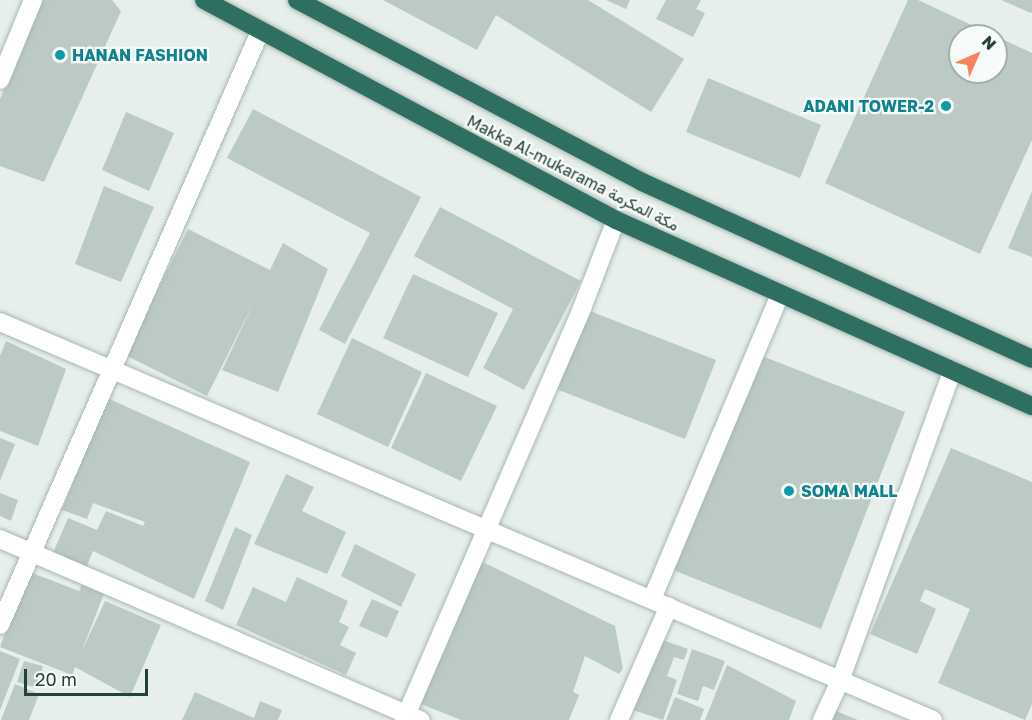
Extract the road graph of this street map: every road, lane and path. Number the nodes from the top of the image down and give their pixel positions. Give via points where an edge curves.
1 (33, 0) edge
2 (204, 0) edge
3 (297, 0) edge
4 (260, 32) junction
5 (0, 80) edge
6 (616, 220) junction
7 (780, 294) junction
8 (0, 322) edge
9 (1032, 359) edge
10 (112, 370) junction
11 (952, 371) junction
12 (1032, 406) edge
13 (486, 527) junction
14 (0, 539) edge
15 (32, 552) junction
16 (652, 598) junction
17 (669, 606) junction
18 (0, 625) edge
19 (840, 681) junction
20 (410, 718) edge
21 (619, 720) edge
22 (822, 720) edge
23 (933, 720) edge

1 - 5 street
2 - 4 highway, Makka Al-mukarama مكة المكرمة
3 - 9 highway, Makka Al-mukarama مكة المكرمة via 642,182
4 - 6 highway, Makka Al-mukarama مكة المكرمة
4 - 10 street
6 - 7 highway, Makka Al-mukarama مكة المكرمة
6 - 13 street
7 - 11 highway, Makka Al-mukarama مكة المكرمة
7 - 16 street
8 - 10 street
10 - 13 street
10 - 15 street
11 - 12 highway, Makka Al-mukarama مكة المكرمة
11 - 19 street
13 - 16 street
13 - 20 street
14 - 15 street
15 - 18 street
15 - 20 street
16 - 17 street
17 - 19 street
17 - 21 street
19 - 22 street
19 - 23 street

